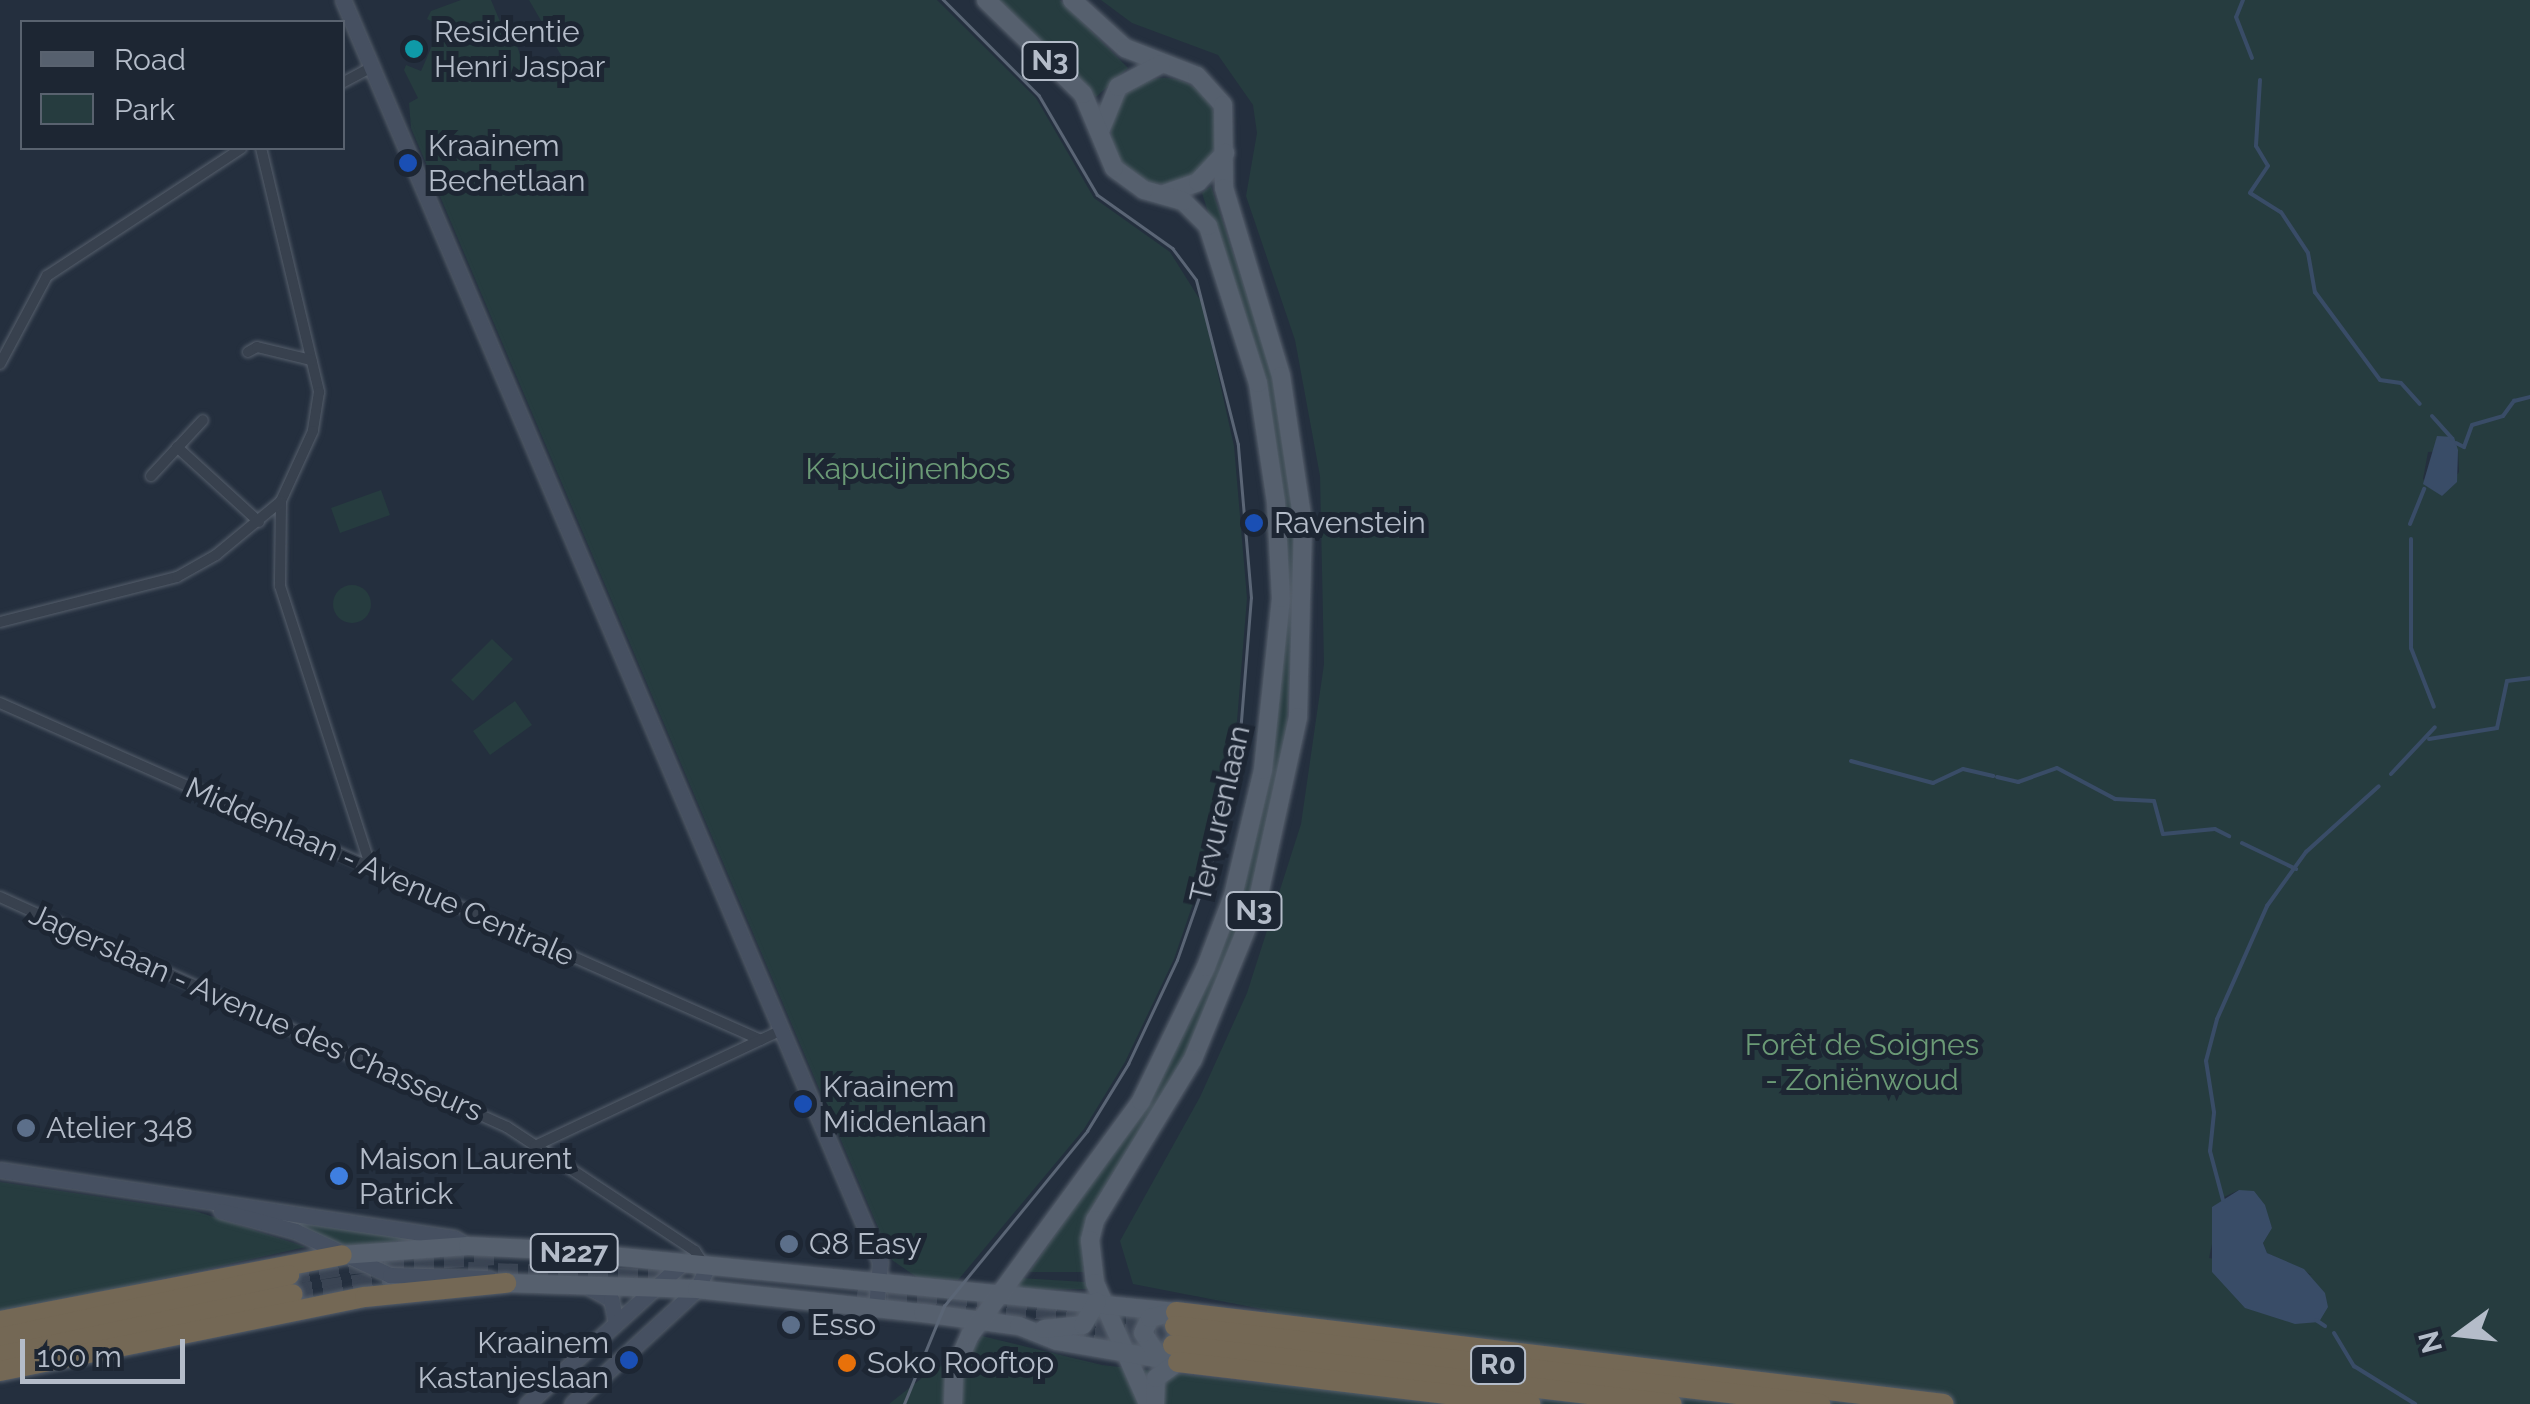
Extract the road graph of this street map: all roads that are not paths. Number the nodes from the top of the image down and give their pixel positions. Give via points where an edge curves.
1 (344, 0) edge
2 (986, 0) edge
3 (1072, 0) edge
4 (1161, 64) junction
5 (372, 67) junction
6 (345, 80) edge
7 (1100, 132) junction
8 (239, 150) edge
9 (260, 150) edge
10 (1225, 154) junction
11 (1163, 194) junction
12 (248, 352) dead end
13 (312, 360) junction
14 (0, 364) edge
15 (202, 420) dead end
16 (177, 447) junction
17 (150, 476) dead end
18 (281, 501) junction
19 (259, 522) junction
20 (0, 622) edge
21 (0, 703) edge
22 (371, 868) junction
23 (0, 897) edge
24 (781, 1030) junction
25 (760, 1040) junction
26 (535, 1146) junction
27 (0, 1170) edge
28 (189, 1200) junction
29 (468, 1246) junction
30 (310, 1248) junction
31 (342, 1254) junction
32 (679, 1266) junction
33 (706, 1268) junction
34 (572, 1282) junction
35 (506, 1283) junction
36 (657, 1286) junction
37 (878, 1286) junction
38 (697, 1288) junction
39 (994, 1296) junction
40 (876, 1308) junction
41 (1101, 1308) junction
42 (944, 1316) junction
43 (0, 1321) edge
44 (980, 1321) junction
45 (616, 1322) junction
46 (1018, 1326) junction
47 (0, 1338) edge
48 (1172, 1341) junction
49 (593, 1344) junction
50 (960, 1355) junction
51 (0, 1356) edge
52 (1127, 1356) junction
53 (614, 1365) junction
54 (0, 1371) edge
55 (527, 1404) edge
56 (572, 1404) edge
57 (953, 1404) edge
58 (1152, 1404) edge
59 (1531, 1404) edge
60 (1672, 1404) edge
61 (1820, 1404) edge
62 (1944, 1404) edge

1 - 5 street
2 - 7 main road, Tervurenlaan / N3 via 1082,94
3 - 4 main road, Tervurenlaan / N3 via 1125,48
4 - 7 main road, N3 via 1126,79
4 - 10 main road, Tervurenlaan / N3 via 1212,88 1228,120
5 - 6 street
5 - 24 street
7 - 11 main road, Tervurenlaan / N3 via 1114,168 1127,181
8 - 14 street via 46,276
9 - 13 street
10 - 11 main road via 1198,182
10 - 41 main road, Tervurenlaan / N3 via 1226,199 1257,288 1295,452 1305,597 1298,717 1257,903 1193,1059 1096,1220 1090,1240
11 - 39 main road, Tervurenlaan / N3 via 1183,201 1208,226 1260,398 1280,582 1268,740 1233,896 1172,1043 1101,1161
12 - 13 street via 257,346
13 - 18 street via 319,412
15 - 16 street
16 - 17 street
16 - 19 street
18 - 19 street
18 - 22 street via 280,586
19 - 20 street via 177,577
21 - 22 street, Middenlaan - Avenue Centrale
22 - 25 street, Middenlaan - Avenue Centrale
23 - 26 street, Jagerslaan - Avenue des Chasseurs via 507,1127
24 - 25 street
24 - 37 street via 880,1262
25 - 26 street
26 - 33 street, Jagerslaan - Avenue des Chasseurs via 695,1251
27 - 28 street, N227
28 - 29 street, N227 via 454,1238
28 - 30 street, N227
29 - 31 main road
29 - 32 main road, N227
30 - 31 highway
30 - 43 highway
31 - 35 street, N227 via 404,1278 481,1276
32 - 33 main road, N227
32 - 36 street
33 - 37 main road, N227
33 - 38 street
34 - 35 main road, N227
34 - 36 main road, N227
34 - 45 street via 609,1296
35 - 54 highway via 365,1297
36 - 38 main road, N227
36 - 45 street
37 - 39 main road, N227
37 - 40 street
38 - 40 main road, N227
38 - 53 street
39 - 41 main road, N227
39 - 44 main road, Tervurenlaan / N3
40 - 42 main road, N227
41 - 46 main road, N227 via 1073,1330
41 - 48 main road
41 - 52 main road
42 - 44 main road, N227
42 - 50 main road
44 - 46 main road, N227
44 - 50 main road, Tervurenlaan / N3
45 - 49 street
46 - 52 main road
47 - 51 highway via 291,1285
48 - 52 main road
48 - 58 main road
48 - 59 highway
48 - 60 highway, R0
48 - 61 highway, R0
48 - 62 highway
49 - 53 street
49 - 55 street
50 - 57 main road, Tervurenlaan / N3
52 - 58 main road
53 - 56 street

